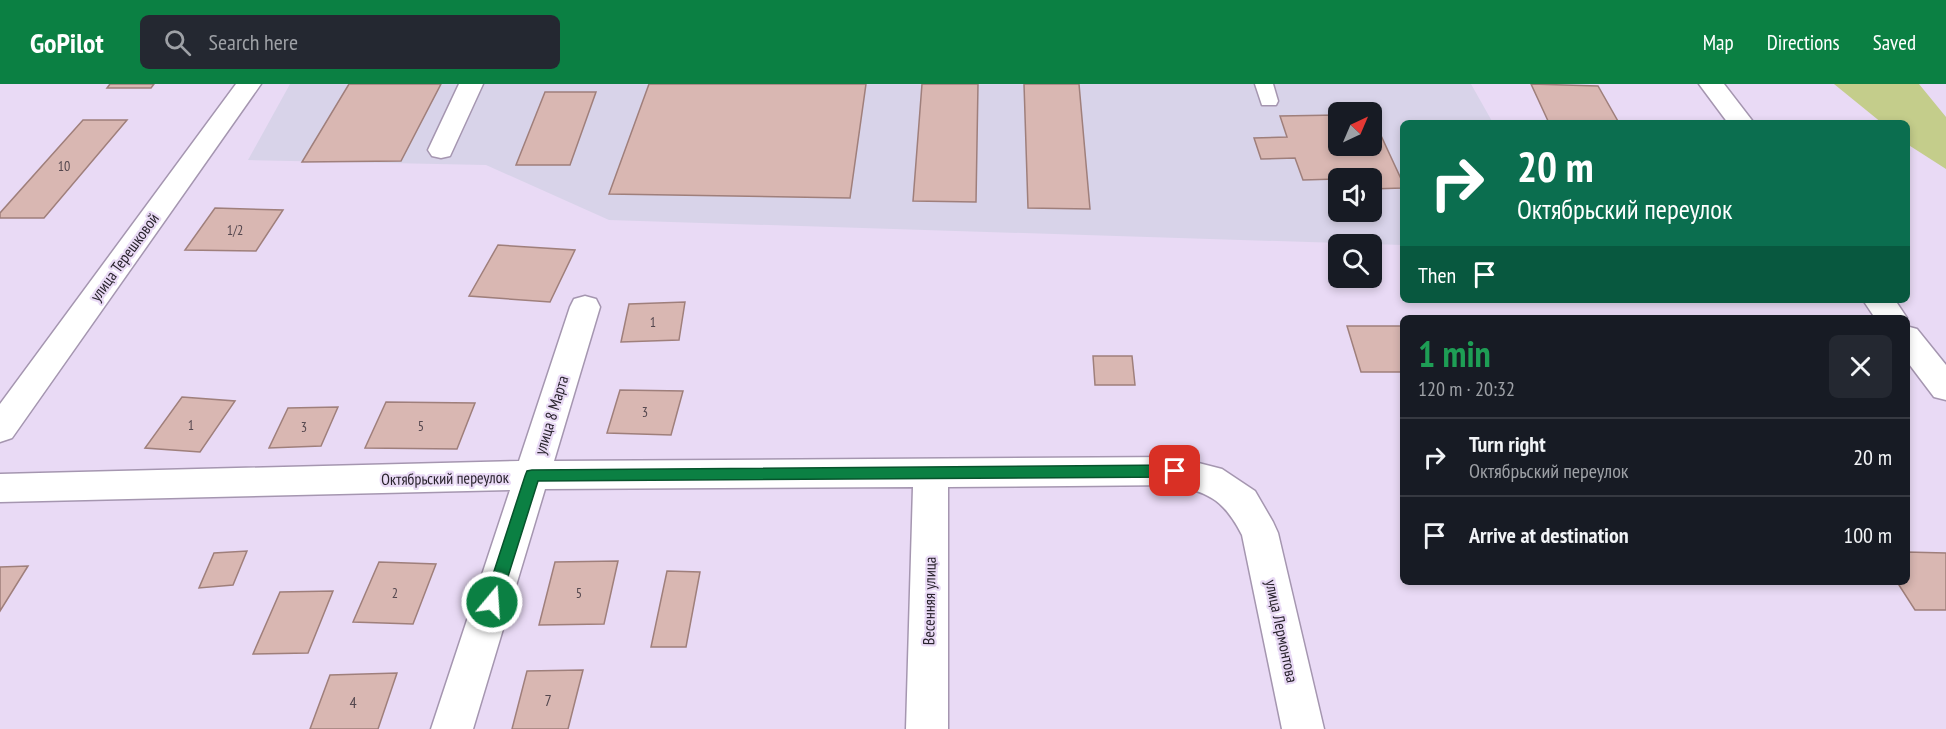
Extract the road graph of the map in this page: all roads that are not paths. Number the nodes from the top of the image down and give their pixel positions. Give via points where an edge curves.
1 (249, 84) edge
2 (471, 84) edge
3 (1711, 84) edge
4 (1739, 120) edge
5 (441, 150) dead end
6 (1880, 303) edge
7 (585, 307) dead end
8 (1890, 315) edge
9 (1910, 342) edge
10 (1946, 388) edge
11 (0, 429) edge
12 (931, 473) junction
13 (532, 476) junction
14 (0, 488) edge
15 (1260, 533) joint
16 (452, 729) edge
17 (927, 729) edge
18 (1303, 729) edge

1 - 11 street, улица Терешковой
2 - 5 street
3 - 4 street
6 - 8 street
7 - 13 street, улица 8 Марта
9 - 10 street
12 - 13 street, Октябрьский переулок
12 - 15 street, Октябрьский переулок via 1175,471 1210,479 1242,501
12 - 17 street, Весенняя улица
13 - 14 street, Октябрьский переулок
13 - 16 street, улица 8 Марта
15 - 18 street, улица Лермонтова

